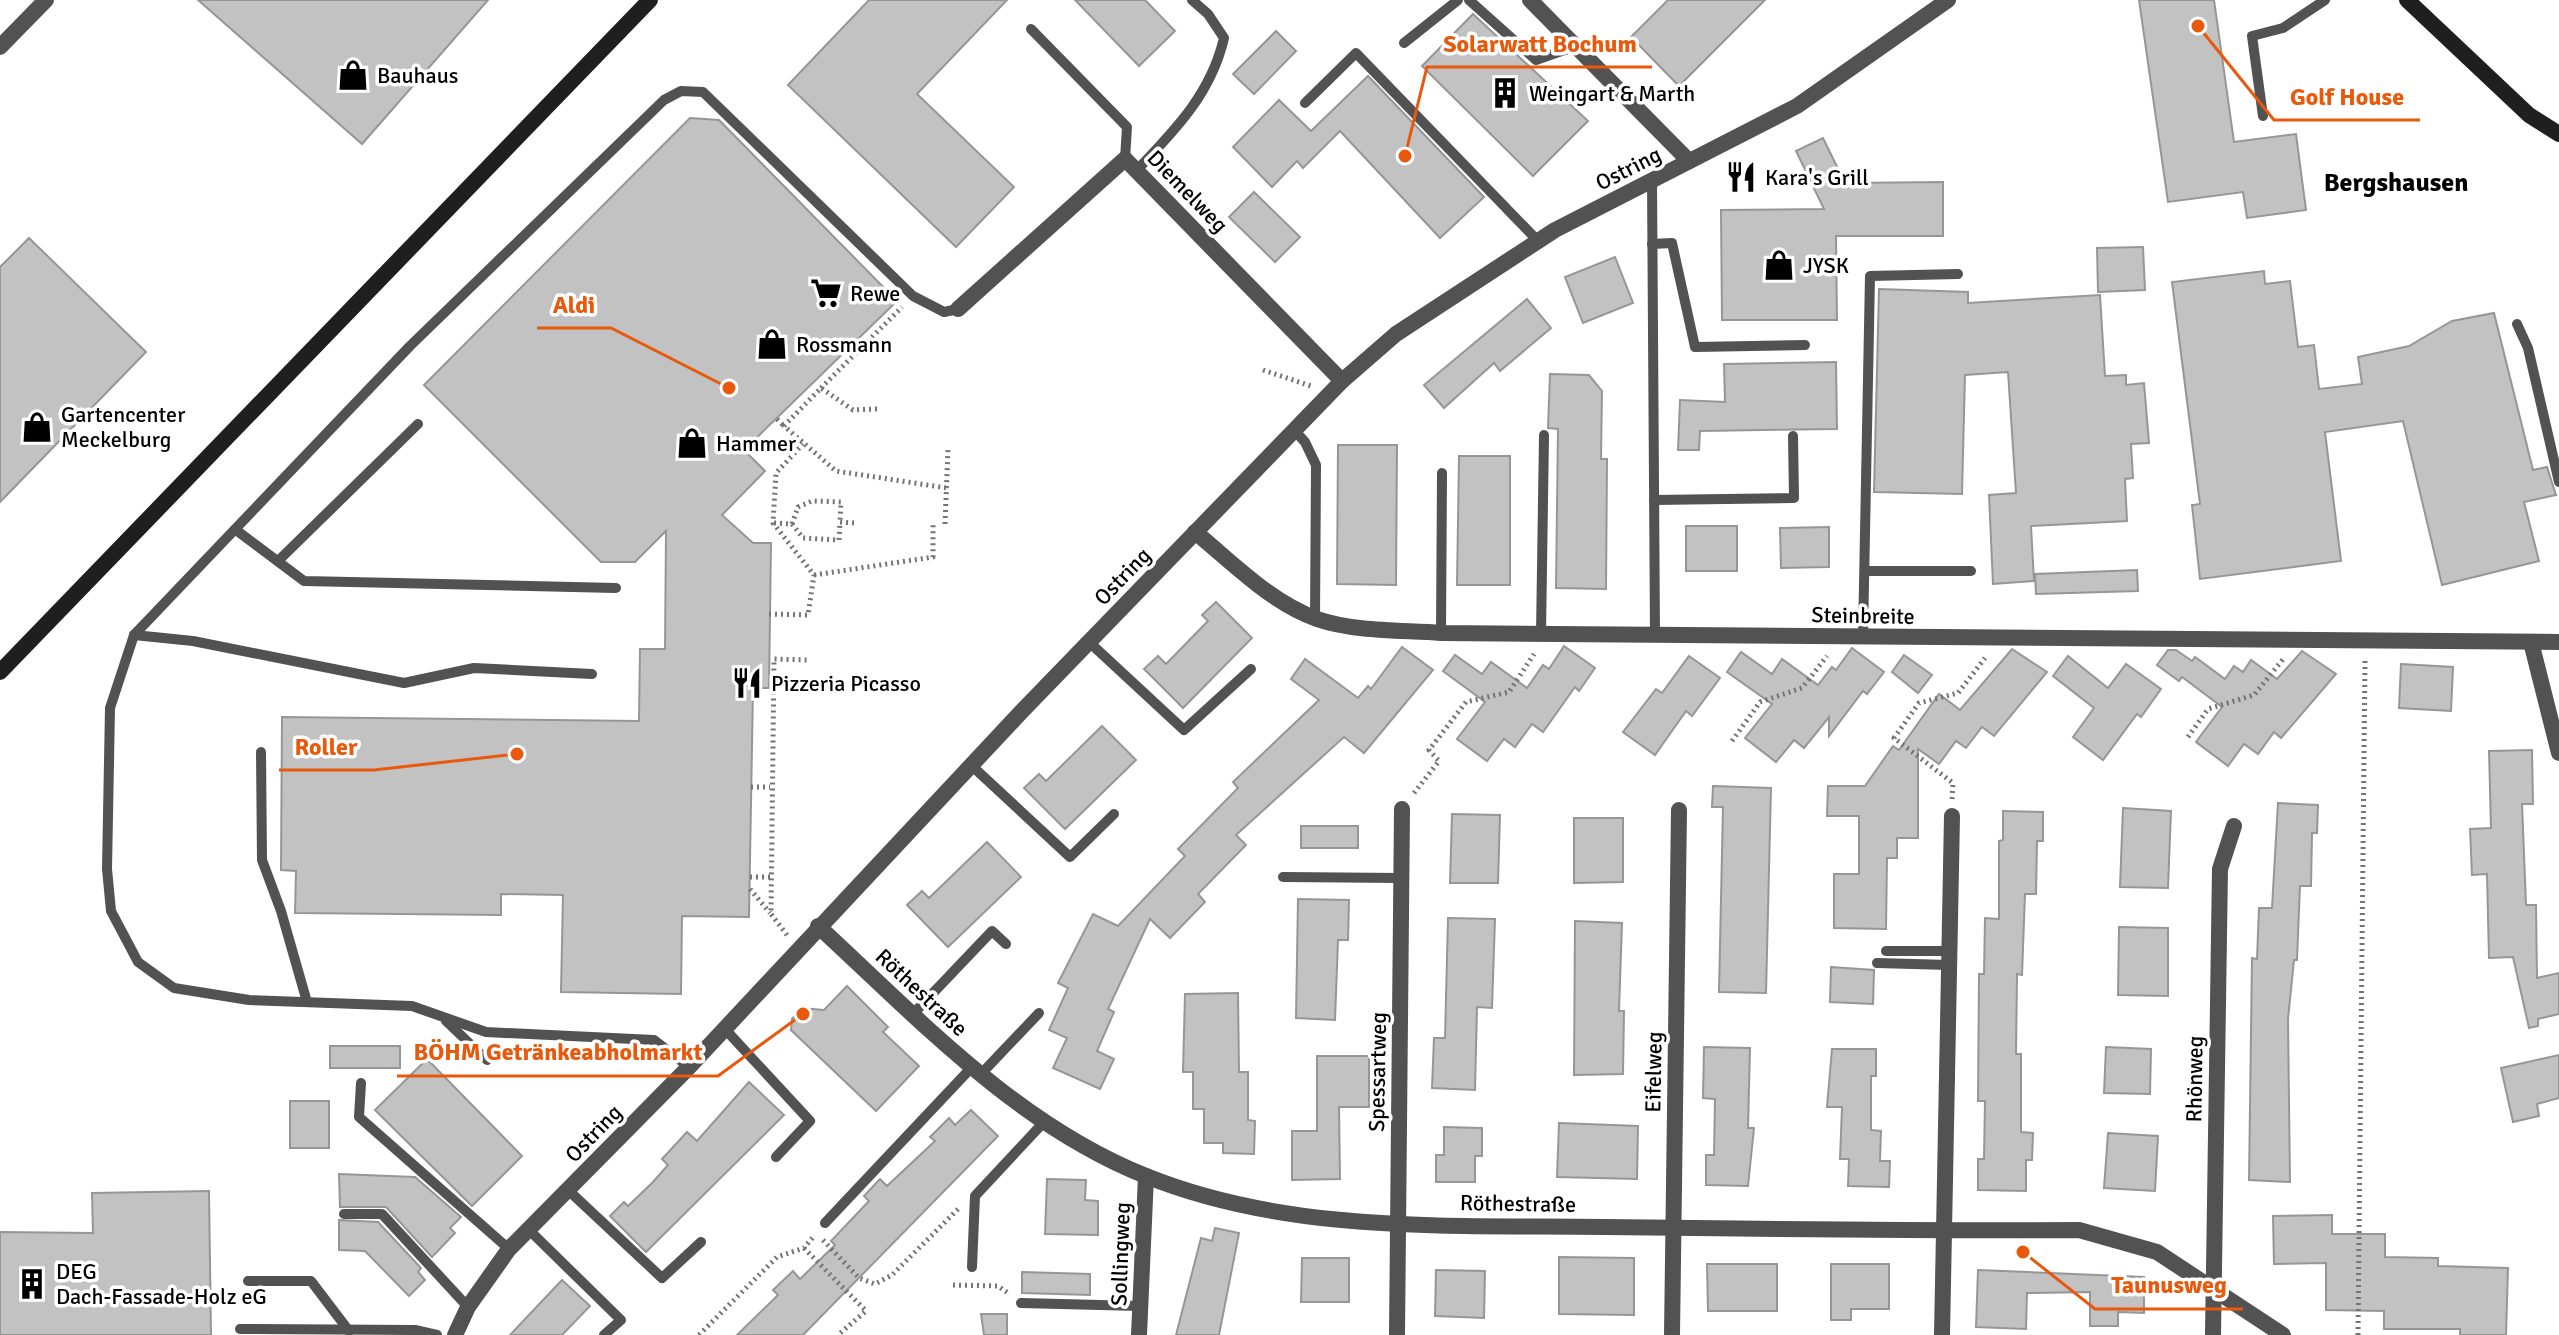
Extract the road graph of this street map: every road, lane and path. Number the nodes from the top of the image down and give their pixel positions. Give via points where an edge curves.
1 (46, 0) edge
2 (650, 0) edge
3 (1192, 0) edge
4 (1458, 0) edge
5 (1469, 0) edge
6 (1530, 0) edge
7 (1948, 0) edge
8 (2325, 0) edge
9 (2407, 0) edge
10 (1031, 29) dead end
11 (1404, 43) dead end
12 (1576, 46) junction
13 (0, 47) edge
14 (1305, 103) dead end
15 (2263, 116) dead end
16 (2559, 134) edge
17 (1689, 161) junction
18 (1131, 165) junction
19 (1652, 180) junction
20 (1538, 241) junction
21 (1652, 244) junction
22 (1958, 274) dead end
23 (913, 296) junction
24 (958, 309) joint
25 (2517, 324) dead end
26 (1805, 345) dead end
27 (1263, 370) dead end
28 (1342, 381) junction
29 (821, 388) junction
30 (1327, 397) junction
31 (877, 409) dead end
32 (777, 419) dead end
33 (418, 424) dead end
34 (784, 426) junction
35 (1294, 430) junction
36 (1544, 435) dead end
37 (1793, 436) dead end
38 (803, 444) junction
39 (948, 450) dead end
40 (1442, 473) dead end
41 (2559, 482) edge
42 (947, 488) junction
43 (1654, 500) junction
44 (840, 522) junction
45 (773, 523) junction
46 (854, 523) dead end
47 (792, 524) junction
48 (933, 524) dead end
49 (945, 524) dead end
50 (236, 530) junction
51 (1195, 532) junction
52 (278, 561) junction
53 (1865, 571) junction
54 (1971, 571) dead end
55 (814, 575) junction
56 (616, 588) dead end
57 (769, 614) dead end
58 (1315, 619) junction
59 (1441, 633) junction
60 (1544, 634) junction
61 (134, 635) junction
62 (1655, 635) junction
63 (1843, 636) junction
64 (1863, 636) junction
65 (2000, 638) junction
66 (1089, 642) junction
67 (2297, 642) junction
68 (2365, 642) junction
69 (2531, 642) junction
70 (2559, 642) edge
71 (807, 660) dead end
72 (1251, 669) dead end
73 (0, 672) edge
74 (592, 674) dead end
75 (2188, 737) dead end
76 (1732, 741) dead end
77 (261, 752) dead end
78 (2559, 753) edge
79 (971, 765) junction
80 (751, 787) dead end
81 (771, 787) junction
82 (1402, 809) joint
83 (1679, 810) dead end
84 (1114, 814) dead end
85 (1952, 816) joint
86 (2234, 826) dead end
87 (750, 877) dead end
88 (771, 877) junction
89 (1283, 877) dead end
90 (1401, 878) junction
91 (750, 889) dead end
92 (771, 914) junction
93 (818, 926) junction
94 (1006, 944) dead end
95 (798, 949) junction
96 (1886, 951) dead end
97 (1949, 958) junction
98 (1877, 963) dead end
99 (307, 1002) junction
100 (1039, 1013) dead end
101 (913, 1014) junction
102 (442, 1016) junction
103 (724, 1028) junction
104 (487, 1060) dead end
105 (689, 1067) junction
106 (977, 1070) junction
107 (361, 1083) dead end
108 (1043, 1123) junction
109 (776, 1157) dead end
110 (1146, 1176) junction
111 (568, 1190) junction
112 (975, 1196) junction
113 (344, 1214) dead end
114 (825, 1223) dead end
115 (1398, 1224) junction
116 (1673, 1228) junction
117 (528, 1229) junction
118 (1943, 1231) junction
119 (701, 1242) dead end
120 (804, 1248) junction
121 (509, 1249) junction
122 (972, 1267) dead end
123 (248, 1281) dead end
124 (953, 1285) dead end
125 (2211, 1286) junction
126 (1021, 1303) joint
127 (1140, 1306) junction
128 (468, 1307) junction
129 (240, 1329) dead end
130 (349, 1332) edge
131 (437, 1335) edge
132 (455, 1335) edge
133 (604, 1335) edge
134 (699, 1335) edge
135 (838, 1335) edge
136 (1139, 1335) edge
137 (1397, 1335) edge
138 (1672, 1335) edge
139 (1942, 1335) edge
140 (2213, 1335) edge
141 (2283, 1335) edge
142 (2358, 1335) edge

1 - 13 street
2 - 73 main road
3 - 18 lane via 1224,38 1218,65 1198,103
4 - 11 lane
5 - 12 lane via 1536,60
6 - 12 street
7 - 17 street, Ostring via 1797,106
8 - 15 lane via 2283,28 2252,36
9 - 16 main road via 2529,115
10 - 18 lane via 1127,127
12 - 17 street
14 - 20 lane via 1356,53
17 - 19 street, Ostring
18 - 24 street, Diemelweg
18 - 28 street, Diemelweg
19 - 20 street, Ostring
19 - 21 lane
20 - 28 street, Ostring via 1396,334
21 - 26 lane via 1672,243 1695,347
21 - 43 lane
22 - 53 lane via 1870,276
23 - 24 lane via 944,312
23 - 29 path
23 - 50 lane via 714,101 703,92 681,91 664,100 410,346
25 - 41 lane via 2528,348
27 - 30 path via 1307,383
28 - 30 street, Ostring
29 - 31 path via 853,410
29 - 34 path
30 - 35 street, Ostring
32 - 34 path
33 - 52 lane
34 - 38 path
35 - 51 street, Ostring
35 - 58 lane via 1316,465
36 - 60 lane
37 - 43 lane via 1794,498
38 - 42 path via 836,471
38 - 45 path via 776,473
39 - 42 path
40 - 59 lane
42 - 49 path
43 - 62 lane
44 - 46 path
44 - 47 path via 839,540 803,538
44 - 47 path via 841,502 812,501 798,507
45 - 47 path
45 - 55 path
48 - 55 path via 933,557
50 - 52 lane
50 - 61 lane
51 - 58 street, Steinbreite via 1271,595
51 - 66 street, Ostring
52 - 56 lane via 304,581
53 - 54 lane
53 - 64 lane
55 - 57 path via 808,615
58 - 59 street, Steinbreite
59 - 60 street, Steinbreite
60 - 62 street, Steinbreite
60 - 82 path via 1509,692 1466,702 1429,750 1439,761
61 - 74 lane via 193,641 404,683 474,668
61 - 99 lane via 110,708 111,911 138,962 174,988 249,1000
62 - 63 street, Steinbreite
63 - 64 street, Steinbreite
63 - 76 path via 1802,688 1760,702
64 - 65 street, Steinbreite
65 - 67 street, Steinbreite
65 - 85 path via 1958,693 1919,703 1894,738 1953,783
66 - 72 lane via 1184,730
66 - 79 street, Ostring
67 - 68 street, Steinbreite
67 - 75 path via 2254,695 2208,709
68 - 69 street, Steinbreite
68 - 142 path
69 - 70 street, Steinbreite
69 - 78 street
71 - 81 path via 774,659
77 - 99 lane via 262,860
79 - 84 lane via 1070,857
79 - 93 street, Ostring
80 - 81 path
81 - 88 path
82 - 90 street, Spessartweg
83 - 116 street, Eifelweg
85 - 97 street
86 - 125 street, Rhönweg via 2220,869
87 - 88 path
88 - 92 path
89 - 90 lane
90 - 115 street, Spessartweg
91 - 92 path
92 - 95 path
93 - 95 street, Ostring
93 - 101 street, Röthestraße
94 - 101 lane via 992,931
95 - 103 street, Ostring
96 - 97 lane
97 - 98 lane
97 - 118 street
99 - 102 lane via 412,1006
100 - 106 lane
101 - 106 street, Röthestraße
102 - 104 lane
102 - 105 lane via 486,1032 654,1040
103 - 105 street, Ostring
103 - 109 lane via 810,1121
105 - 111 street, Ostring
106 - 108 street, Röthestraße
106 - 114 lane
107 - 121 lane via 359,1117
108 - 110 street, Röthestraße
108 - 112 lane
110 - 115 street, Röthestraße via 1256,1210
110 - 127 street, Sollingweg
111 - 117 street, Ostring
111 - 119 lane via 662,1278
112 - 120 path via 892,1275 875,1284 859,1278 817,1233
112 - 122 lane
113 - 128 lane via 382,1214
115 - 116 street, Röthestraße
115 - 137 street, Spessartweg
116 - 118 street, Röthestraße
116 - 138 street, Eifelweg
117 - 121 street, Ostring
117 - 133 lane via 621,1320
118 - 125 street, Röthestraße via 2079,1230 2157,1252
118 - 139 street
120 - 134 path via 777,1257
120 - 135 path via 866,1311
121 - 128 street, Ostring
123 - 130 lane via 311,1281
124 - 126 path via 998,1286
125 - 140 street, Rhönweg
125 - 141 street, Röthestraße
126 - 127 lane
127 - 136 street, Sollingweg
128 - 132 street, Ostring
129 - 130 lane
130 - 131 lane via 415,1330

